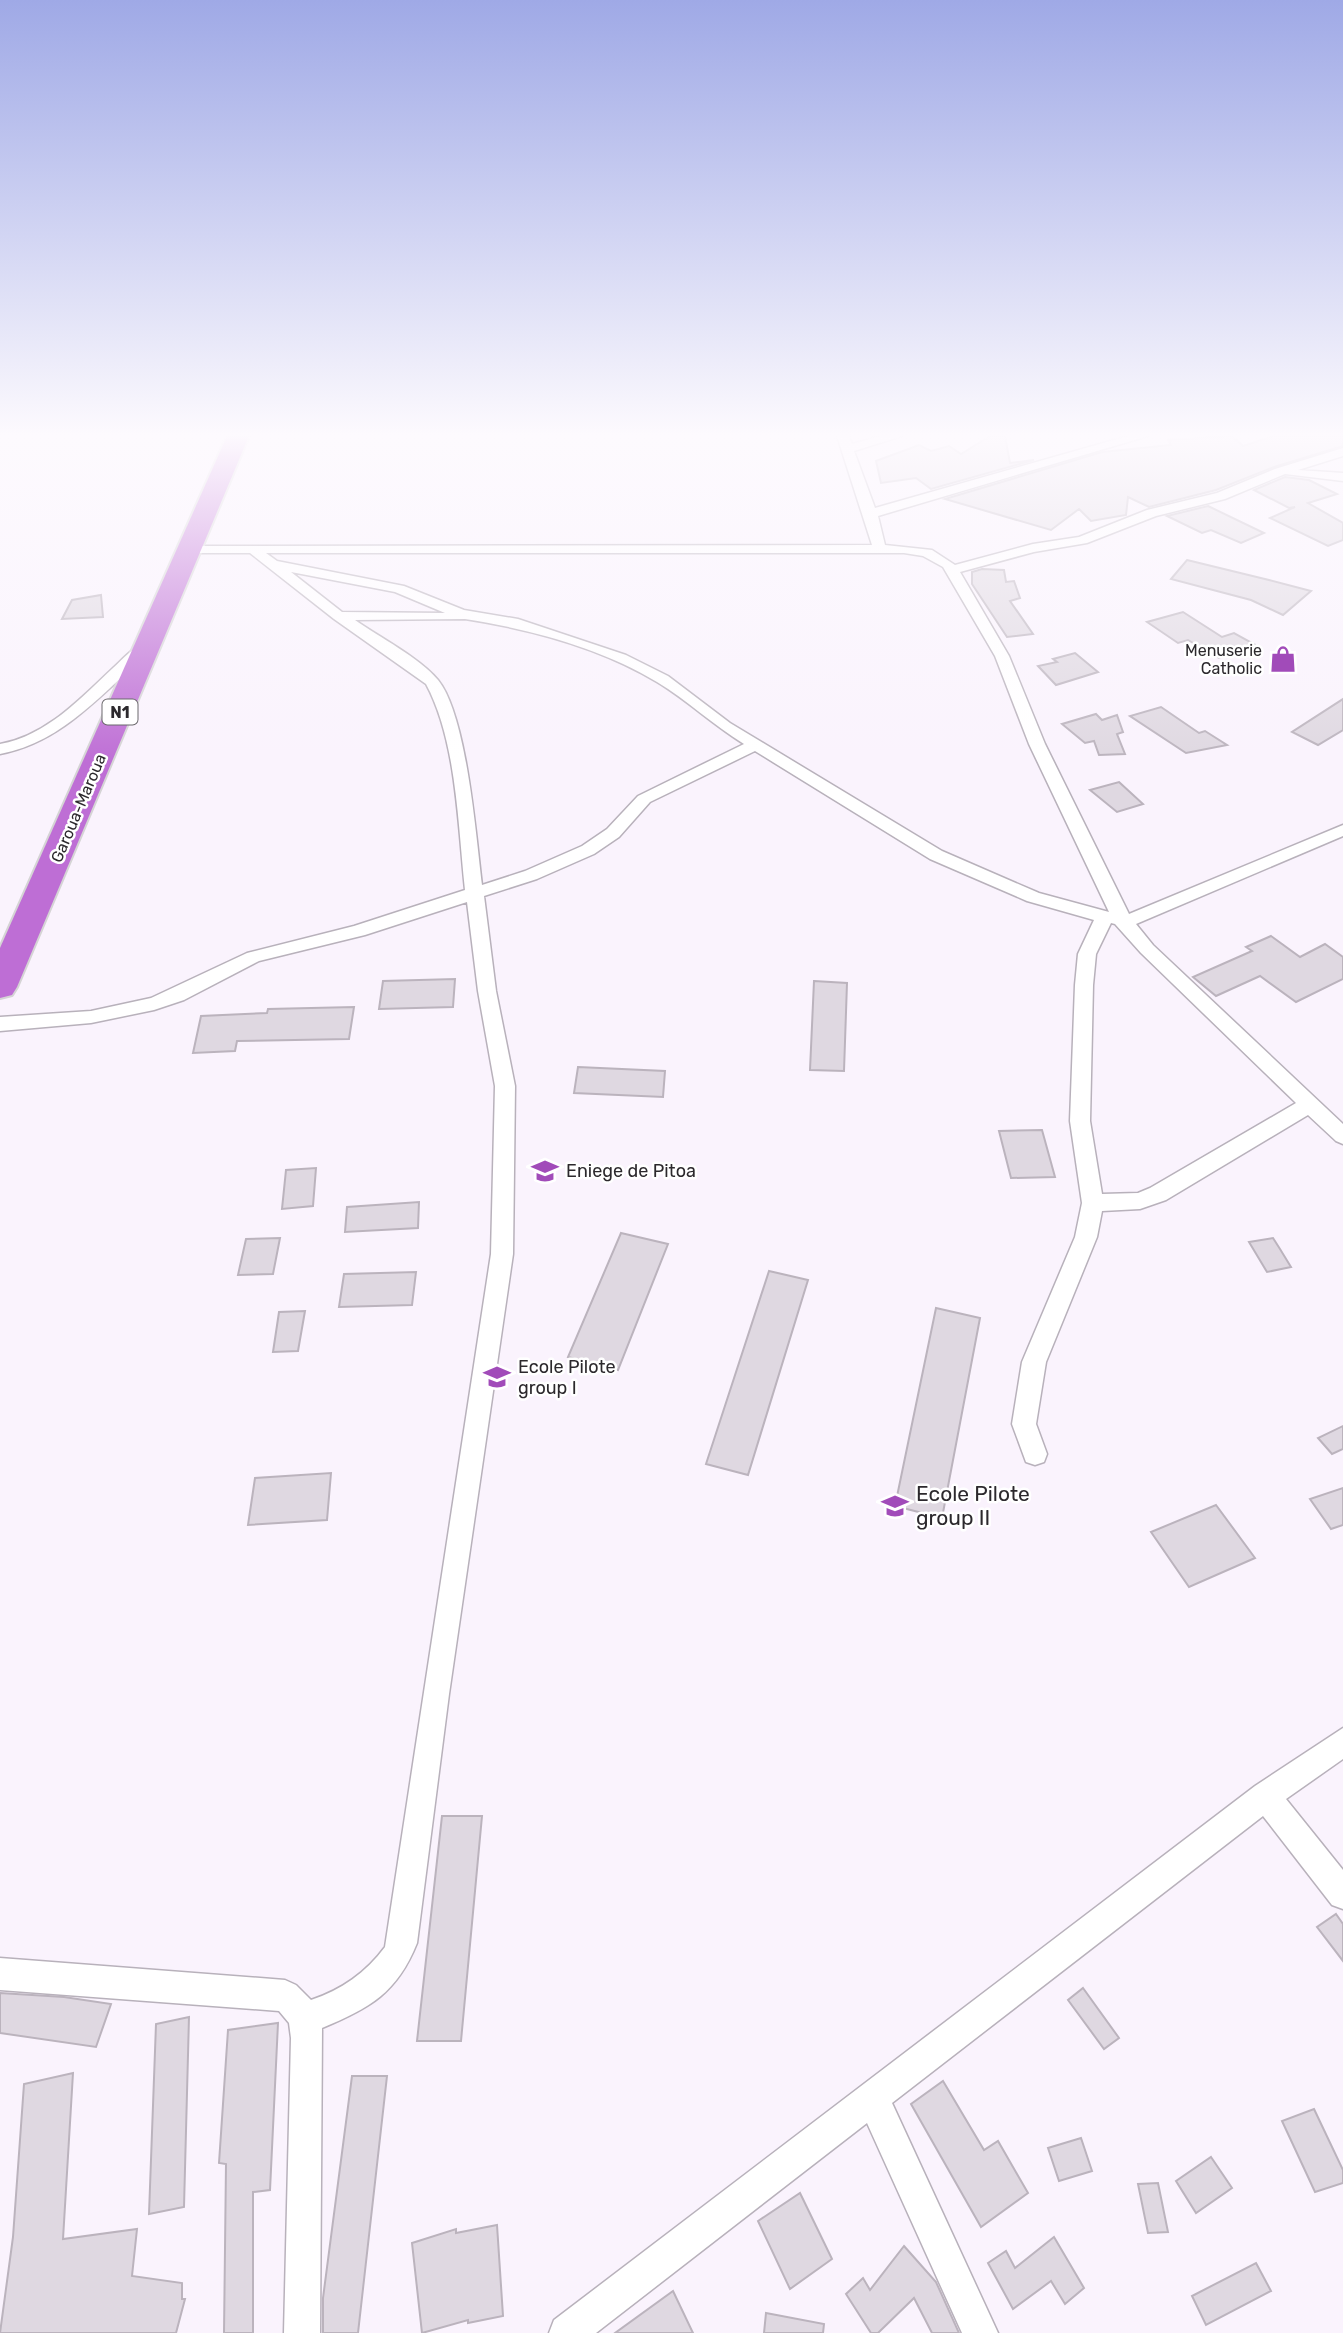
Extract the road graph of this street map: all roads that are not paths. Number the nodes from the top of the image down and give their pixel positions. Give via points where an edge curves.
1 (192, 545) edge
2 (879, 545) edge
3 (1052, 545) edge
4 (190, 549) junction
5 (253, 549) junction
6 (880, 550) junction
7 (273, 565) junction
8 (952, 570) junction
9 (339, 616) junction
10 (472, 617) junction
11 (148, 646) junction
12 (756, 744) junction
13 (0, 749) edge
14 (1343, 830) edge
15 (474, 891) junction
16 (1117, 919) junction
17 (0, 987) edge
18 (0, 1024) edge
19 (1310, 1104) junction
20 (1343, 1136) edge
21 (1093, 1202) junction
22 (1035, 1454) dead end
23 (1343, 1742) edge
24 (1265, 1796) junction
25 (1343, 1894) edge
26 (0, 1974) edge
27 (304, 2018) junction
28 (873, 2099) junction
29 (302, 2333) edge
30 (568, 2333) edge
31 (980, 2333) edge

1 - 4 highway, Garoua-Maroua / N1
2 - 6 street
3 - 8 street
4 - 5 street
4 - 11 highway, Garoua-Maroua / N1
5 - 6 street
5 - 7 street
6 - 8 street via 904,548 927,553
7 - 9 street
7 - 10 street via 399,589
8 - 16 street via 1002,656
9 - 10 street
9 - 15 street via 419,671 438,691 459,770
10 - 12 street via 513,622 621,657 663,679
11 - 13 street via 58,724 22,744
11 - 17 highway, Garoua-Maroua / N1
12 - 15 street via 644,799 613,833 588,850 531,875
12 - 16 street via 936,855 1033,897
14 - 16 street
15 - 18 street via 359,931 253,957 154,1004 91,1017
15 - 27 street via 505,1086 502,1254 404,1929 396,1960 380,1979 335,2009
16 - 19 street
16 - 21 street via 1087,954 1084,985 1080,1121
19 - 20 street
19 - 21 street via 1158,1194 1140,1201
21 - 22 street via 1086,1237 1031,1374 1024,1424
23 - 24 street
24 - 25 street
24 - 28 street
26 - 27 street via 285,1996
27 - 29 street
28 - 30 street
28 - 31 street

